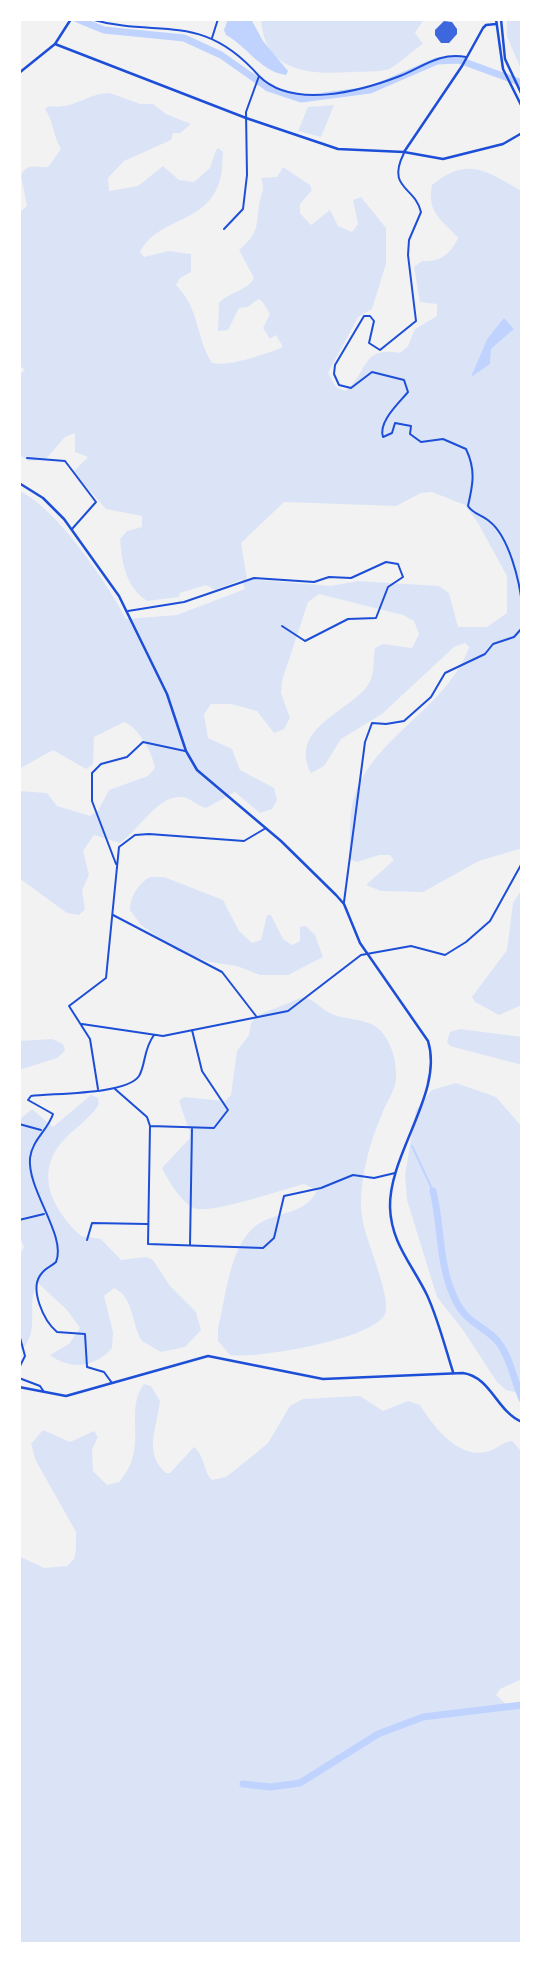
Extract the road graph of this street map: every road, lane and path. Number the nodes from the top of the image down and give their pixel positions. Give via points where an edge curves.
1 (90, 19) edge
2 (218, 19) edge
3 (501, 19) edge
4 (71, 21) edge
5 (496, 21) edge
6 (212, 39) junction
7 (55, 44) junction
8 (466, 58) junction
9 (19, 73) edge
10 (259, 77) junction
11 (522, 94) edge
12 (522, 107) edge
13 (246, 118) junction
14 (522, 133) edge
15 (404, 152) junction
16 (19, 170) edge
17 (19, 176) edge
18 (224, 229) dead end
19 (27, 458) dead end
20 (19, 483) edge
21 (71, 530) junction
22 (522, 606) edge
23 (127, 611) junction
24 (282, 626) dead end
25 (522, 628) edge
26 (186, 751) junction
27 (266, 828) junction
28 (522, 863) edge
29 (118, 869) junction
30 (344, 904) junction
31 (113, 914) junction
32 (367, 953) junction
33 (256, 1016) junction
34 (82, 1024) junction
35 (192, 1029) junction
36 (154, 1035) junction
37 (115, 1088) junction
38 (98, 1090) junction
39 (19, 1124) edge
40 (150, 1126) junction
41 (192, 1127) junction
42 (42, 1130) junction
43 (397, 1172) junction
44 (45, 1214) junction
45 (19, 1220) edge
46 (148, 1224) junction
47 (88, 1240) dead end
48 (190, 1247) junction
49 (19, 1334) edge
50 (19, 1368) edge
51 (453, 1372) junction
52 (19, 1378) edge
53 (112, 1383) junction
54 (19, 1387) edge
55 (44, 1393) junction
56 (522, 1422) edge

1 - 6 street via 172,28
2 - 6 street
3 - 11 street via 503,47
4 - 7 street
5 - 8 street via 486,24
5 - 12 street via 503,69
6 - 10 street via 237,53
7 - 9 street
7 - 13 street
8 - 10 street via 437,57 371,86 317,94 285,90
8 - 15 street
10 - 13 street
13 - 15 street via 338,149
13 - 18 street via 244,204 239,216
14 - 15 street via 461,157 429,158
15 - 22 street via 397,173 421,212 407,258 416,321 380,350 369,340 374,321 364,316 334,374 339,385 351,388 372,372 404,380 408,392 385,420 383,437 392,432 395,423 403,423 411,426 410,434 421,442 443,439 466,449 474,481 468,506 501,534 513,559
16 - 17 street
19 - 21 street via 65,461 96,502
20 - 21 street via 43,498
21 - 23 street
23 - 24 street via 184,602 254,578 314,582 351,578 386,562 398,564 403,577 388,587 376,618 348,619 305,641
23 - 26 street via 167,694
25 - 30 street via 514,637 492,644 485,654 445,673 431,697 404,720 372,723 365,742
26 - 27 street via 208,780
26 - 29 street via 143,742 127,757 101,764 92,773 92,801
27 - 29 street via 244,841 135,835 119,846
27 - 30 street
28 - 32 street via 491,921 454,950 441,955 411,946
29 - 31 street
30 - 32 street
31 - 33 street via 218,969
31 - 34 street via 106,978 70,1004
32 - 33 street via 337,970 288,1011
32 - 43 street via 422,1029 432,1052 428,1082
33 - 35 street
34 - 36 street
34 - 38 street via 90,1039
35 - 36 street
35 - 41 street via 202,1071 228,1110 214,1128
36 - 37 street via 146,1046 139,1075
37 - 38 street
37 - 40 street via 147,1117
38 - 42 street via 29,1097 32,1105 52,1114
39 - 42 street
40 - 41 street
40 - 46 street
41 - 48 street
42 - 44 street via 30,1163
43 - 48 street via 374,1178 354,1175 288,1194 283,1198 274,1238 262,1248
43 - 51 street via 390,1204 396,1240 427,1295
44 - 45 street
44 - 53 street via 58,1255 38,1281 45,1317 60,1333 85,1334 87,1367 104,1372
46 - 47 street via 92,1223
46 - 48 street via 148,1244
49 - 50 street via 25,1356
51 - 53 street via 323,1379 208,1356
51 - 56 street via 477,1377 509,1414
52 - 55 street via 40,1386
53 - 55 street via 66,1396
54 - 55 street

